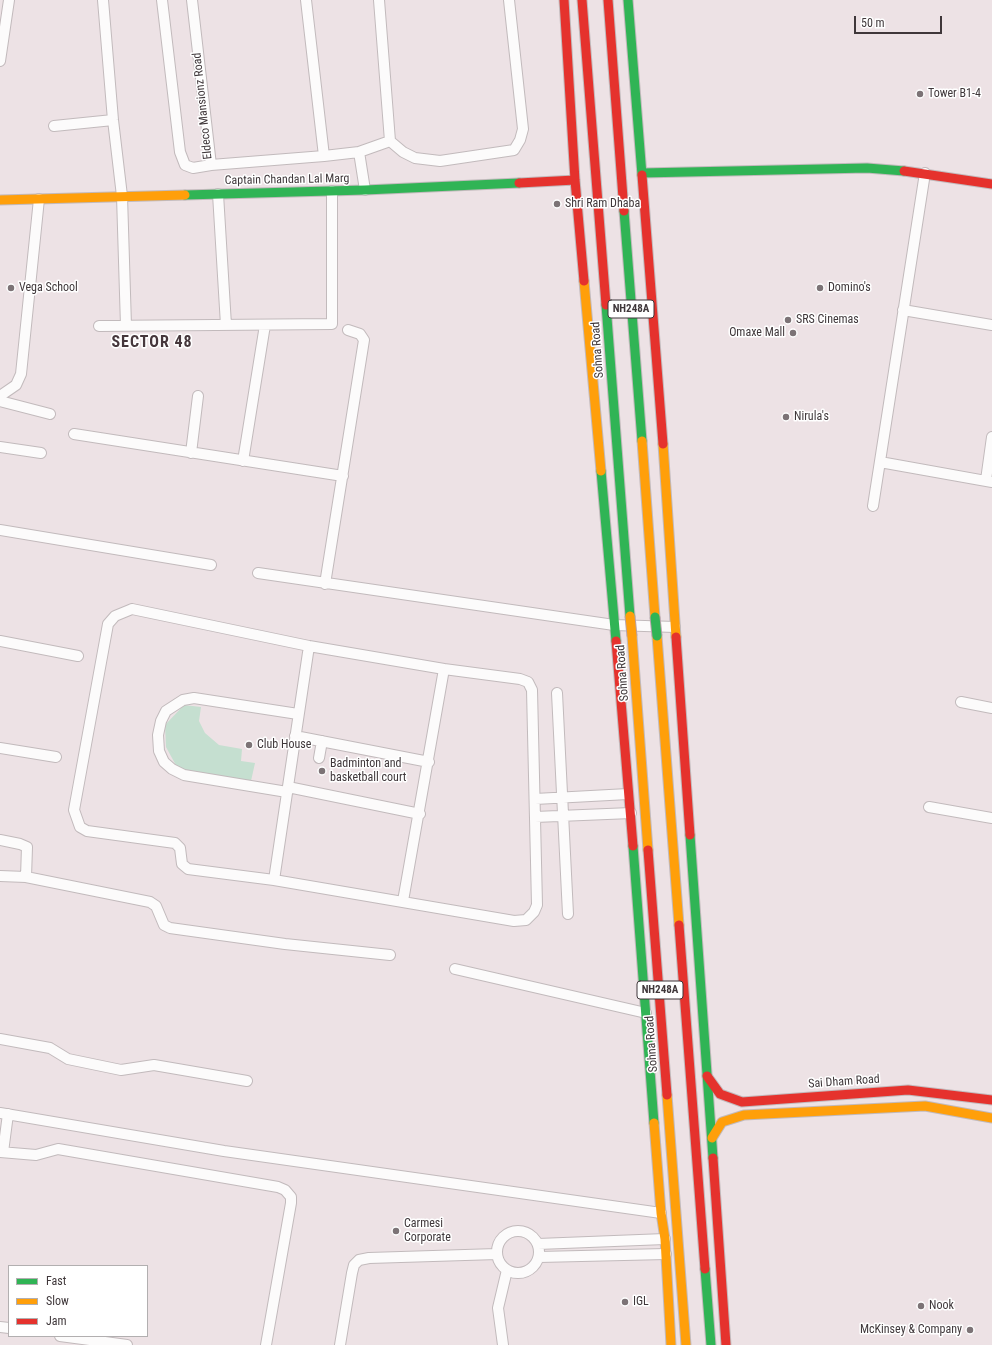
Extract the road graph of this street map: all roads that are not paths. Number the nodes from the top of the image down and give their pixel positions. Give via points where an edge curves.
1 (9, 0) edge
2 (103, 0) edge
3 (162, 0) edge
4 (192, 0) edge
5 (306, 0) edge
6 (379, 0) edge
7 (509, 0) edge
8 (564, 0) edge
9 (582, 0) edge
10 (608, 0) edge
11 (628, 0) edge
12 (0, 62) edge
13 (113, 120) junction
14 (54, 126) dead end
15 (390, 141) junction
16 (359, 152) junction
17 (324, 156) junction
18 (211, 165) junction
19 (642, 173) junction
20 (925, 173) junction
21 (575, 180) junction
22 (992, 184) edge
23 (365, 190) junction
24 (332, 191) junction
25 (218, 194) junction
26 (122, 196) junction
27 (39, 199) junction
28 (0, 200) edge
29 (903, 310) junction
30 (226, 325) junction
31 (265, 325) junction
32 (992, 325) edge
33 (99, 326) dead end
34 (126, 326) junction
35 (348, 330) dead end
36 (0, 396) edge
37 (198, 396) dead end
38 (0, 400) edge
39 (50, 414) dead end
40 (74, 434) dead end
41 (992, 437) edge
42 (0, 447) edge
43 (40, 453) dead end
44 (191, 453) junction
45 (243, 461) junction
46 (880, 462) junction
47 (343, 476) junction
48 (989, 481) edge
49 (873, 506) dead end
50 (0, 530) edge
51 (211, 565) dead end
52 (258, 573) dead end
53 (324, 584) junction
54 (614, 625) junction
55 (676, 627) junction
56 (0, 641) edge
57 (309, 646) junction
58 (78, 656) dead end
59 (444, 670) junction
60 (557, 693) dead end
61 (961, 702) dead end
62 (992, 708) edge
63 (298, 714) junction
64 (295, 736) junction
65 (322, 741) junction
66 (0, 748) edge
67 (56, 757) dead end
68 (319, 758) dead end
69 (429, 762) junction
70 (288, 790) junction
71 (628, 794) junction
72 (535, 799) junction
73 (564, 799) junction
74 (929, 807) dead end
75 (631, 813) junction
76 (420, 814) junction
77 (535, 817) junction
78 (564, 817) junction
79 (992, 818) edge
80 (0, 840) edge
81 (0, 876) edge
82 (26, 877) junction
83 (274, 880) junction
84 (403, 901) junction
85 (568, 914) dead end
86 (390, 955) dead end
87 (456, 969) dead end
88 (646, 1014) junction
89 (0, 1039) edge
90 (707, 1076) junction
91 (247, 1081) dead end
92 (834, 1095) junction
93 (992, 1100) edge
94 (835, 1111) junction
95 (4, 1114) edge
96 (992, 1118) edge
97 (712, 1138) junction
98 (2, 1152) edge
99 (661, 1213) junction
100 (665, 1239) junction
101 (538, 1244) junction
102 (497, 1254) junction
103 (666, 1254) junction
104 (539, 1257) junction
105 (507, 1270) junction
106 (62, 1337) edge
107 (75, 1342) edge
108 (127, 1345) edge
109 (266, 1345) edge
110 (340, 1345) edge
111 (503, 1345) edge
112 (671, 1345) edge
113 (686, 1345) edge
114 (711, 1345) edge
115 (726, 1345) edge

1 - 12 street
2 - 13 street
3 - 18 street, Eldeco Mansionz Road via 180,152 185,165 193,168
4 - 18 street, Eldeco Mansionz Road
5 - 17 street
6 - 15 street
7 - 15 street via 523,129 514,150 440,161 415,158
8 - 21 main road
9 - 113 main road, Sohna Road / NH248A, bridge
10 - 114 main road, NH248A, bridge
11 - 19 main road
13 - 14 street
13 - 26 street
15 - 16 street
16 - 17 street
16 - 23 street
17 - 18 street
19 - 20 main road via 866,168
19 - 55 main road
20 - 22 main road
20 - 29 street
21 - 23 main road, Captain Chandan Lal Marg
21 - 54 main road
23 - 24 main road, Captain Chandan Lal Marg
24 - 25 main road, Captain Chandan Lal Marg
24 - 31 street via 332,324
25 - 26 main road, Captain Chandan Lal Marg
25 - 30 street
26 - 27 main road, Captain Chandan Lal Marg
26 - 34 street
27 - 28 main road, Captain Chandan Lal Marg
27 - 36 street via 21,374 16,385
29 - 32 street
29 - 46 street
30 - 31 street
30 - 34 street
31 - 45 street
33 - 34 street
35 - 47 street via 360,334 364,340
37 - 44 street
38 - 39 street
40 - 44 street
41 - 48 street
42 - 43 street
44 - 45 street
45 - 47 street
46 - 48 street
46 - 49 street
47 - 53 street
50 - 51 street
52 - 53 street
53 - 54 street
54 - 55 street
54 - 71 main road
55 - 90 main road
56 - 58 street
57 - 59 street
57 - 63 street
57 - 83 street via 132,609 115,616 108,624 74,810 80,827 87,831 177,845 180,848 182,864 188,869
59 - 69 street
59 - 72 street via 528,682 532,690
60 - 73 street
61 - 62 street
63 - 64 street
63 - 70 street via 194,698 183,700 166,711 158,734 159,751 164,762 184,775
64 - 65 street
64 - 70 street
65 - 68 street
65 - 69 street
66 - 67 street
69 - 76 street
70 - 76 street
70 - 83 street
71 - 73 street
71 - 75 main road
72 - 73 street
72 - 77 street
73 - 78 street
74 - 79 street
75 - 78 street
75 - 88 main road
76 - 84 street
77 - 78 street
77 - 84 street via 537,905 526,920 514,921
78 - 85 street
80 - 82 street via 27,848
81 - 82 street
82 - 86 street via 150,902 156,906 164,925 170,928
83 - 84 street
87 - 88 street
88 - 99 main road
89 - 91 street via 50,1048 68,1059 121,1070 154,1065
90 - 92 main road, Sai Dham Road via 720,1094 742,1102
90 - 97 main road
92 - 93 main road, Sai Dham Road via 908,1090
92 - 94 street
94 - 96 main road via 925,1106
94 - 97 main road via 744,1115 722,1122
95 - 98 street
95 - 99 street via 224,1151
97 - 115 main road
98 - 109 street via 36,1156 58,1149 285,1190 291,1197 291,1203
99 - 100 main road
100 - 101 street
100 - 103 main road
101 - 102 street via 530,1234 517,1231 500,1241
101 - 104 street
102 - 105 street via 502,1266
102 - 110 street via 359,1260 354,1265 352,1273
103 - 104 street
103 - 112 main road
104 - 105 street via 537,1263 527,1272 513,1273
105 - 111 street via 498,1308
106 - 107 street
107 - 108 street

